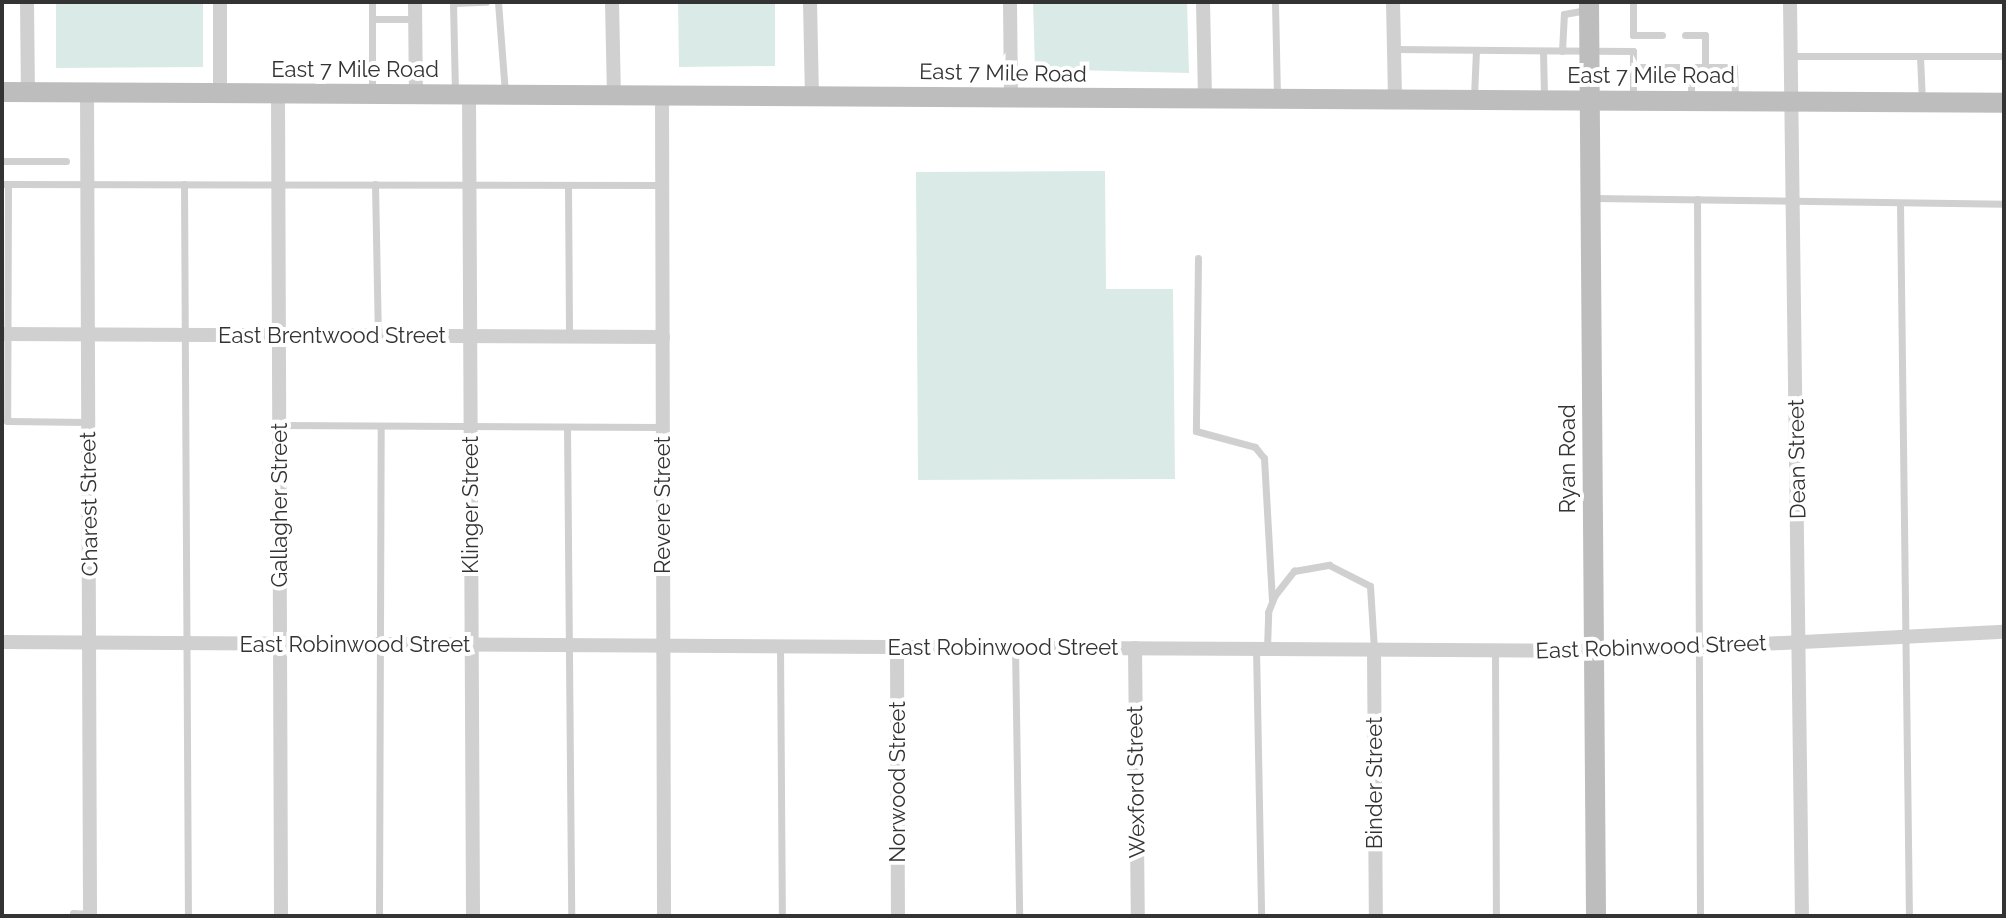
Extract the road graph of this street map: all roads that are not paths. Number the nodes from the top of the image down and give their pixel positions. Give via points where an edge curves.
1 (27, 2) edge
2 (220, 2) edge
3 (372, 2) edge
4 (415, 2) edge
5 (486, 2) edge
6 (498, 2) edge
7 (612, 2) edge
8 (810, 2) edge
9 (1010, 2) edge
10 (1203, 2) edge
11 (1275, 2) edge
12 (1393, 2) edge
13 (1633, 2) edge
14 (1790, 2) edge
15 (1589, 6) edge
16 (372, 19) junction
17 (415, 19) junction
18 (1633, 35) junction
19 (1662, 35) dead end
20 (1685, 35) dead end
21 (1394, 49) junction
22 (1476, 50) junction
23 (1543, 51) junction
24 (1562, 51) junction
25 (1589, 51) junction
26 (1633, 51) junction
27 (1791, 56) junction
28 (1920, 56) junction
29 (2004, 56) edge
30 (1633, 67) junction
31 (1691, 67) junction
32 (1705, 67) junction
33 (2, 92) edge
34 (28, 92) junction
35 (87, 92) junction
36 (220, 93) junction
37 (278, 94) junction
38 (372, 94) junction
39 (416, 94) junction
40 (462, 94) junction
41 (505, 94) junction
42 (614, 94) junction
43 (662, 94) junction
44 (812, 95) junction
45 (1011, 96) junction
46 (1205, 99) junction
47 (1277, 99) junction
48 (1474, 99) junction
49 (1395, 100) junction
50 (1544, 100) junction
51 (1632, 100) junction
52 (1691, 100) junction
53 (1590, 101) junction
54 (1735, 101) junction
55 (1793, 101) junction
56 (1922, 102) junction
57 (2004, 103) edge
58 (2, 161) edge
59 (66, 161) dead end
60 (5, 184) edge
61 (87, 184) junction
62 (184, 184) junction
63 (279, 184) junction
64 (375, 184) junction
65 (470, 184) junction
66 (568, 185) junction
67 (663, 185) junction
68 (1591, 197) junction
69 (1697, 199) junction
70 (1794, 201) junction
71 (1900, 204) junction
72 (2004, 204) edge
73 (1198, 258) dead end
74 (4, 334) edge
75 (88, 334) junction
76 (183, 335) junction
77 (279, 336) junction
78 (378, 336) junction
79 (471, 336) junction
80 (569, 336) junction
81 (663, 337) junction
82 (88, 422) junction
83 (279, 425) junction
84 (381, 426) junction
85 (567, 427) junction
86 (663, 427) junction
87 (471, 428) junction
88 (1272, 601) junction
89 (2004, 632) edge
90 (1907, 637) junction
91 (2, 642) edge
92 (1799, 642) junction
93 (90, 643) junction
94 (184, 644) junction
95 (280, 644) junction
96 (380, 645) junction
97 (472, 645) junction
98 (570, 646) junction
99 (663, 646) junction
100 (780, 647) junction
101 (897, 647) junction
102 (1696, 647) junction
103 (1015, 648) junction
104 (1135, 648) junction
105 (1261, 648) junction
106 (1374, 650) junction
107 (1495, 650) junction
108 (1594, 651) junction
109 (73, 913) dead end
110 (90, 915) edge
111 (188, 916) edge
112 (281, 916) edge
113 (379, 916) edge
114 (473, 916) edge
115 (571, 916) edge
116 (664, 916) edge
117 (782, 916) edge
118 (898, 916) edge
119 (1019, 916) edge
120 (1138, 916) edge
121 (1261, 916) edge
122 (1376, 916) edge
123 (1496, 916) edge
124 (1596, 916) edge
125 (1700, 916) edge
126 (1802, 916) edge
127 (1909, 916) edge

1 - 34 street
2 - 36 street
3 - 16 lane
4 - 17 street
5 - 40 lane via 453,3
6 - 41 lane
7 - 42 street
8 - 44 street
9 - 45 street
10 - 46 street
11 - 47 lane
12 - 21 street
13 - 18 lane
14 - 27 street, Dean Street
15 - 24 lane via 1564,14
15 - 25 street, Ryan Road
16 - 17 lane
16 - 38 lane
17 - 39 street
18 - 19 lane
18 - 26 lane
20 - 32 lane via 1705,35
21 - 22 lane
21 - 49 street
22 - 23 lane
22 - 48 lane
23 - 24 lane
23 - 50 lane
24 - 25 lane
25 - 26 lane
25 - 53 street, Ryan Road
26 - 30 lane
27 - 28 lane
27 - 55 street, Dean Street
28 - 29 lane
28 - 56 lane
30 - 31 lane
30 - 51 lane
31 - 32 lane
31 - 52 lane
32 - 54 lane via 1734,67
33 - 34 street, East 7 Mile Road
34 - 35 street, East 7 Mile Road
35 - 36 street, East 7 Mile Road
35 - 61 street, Charest Street
36 - 37 street, East 7 Mile Road
37 - 38 street, East 7 Mile Road
37 - 63 street, Gallagher Street
38 - 39 street, East 7 Mile Road
39 - 40 street, East 7 Mile Road
40 - 41 street, East 7 Mile Road
40 - 65 street, Klinger Street
41 - 42 street, East 7 Mile Road
42 - 43 street, East 7 Mile Road
43 - 44 street, East 7 Mile Road
43 - 67 street, Revere Street
44 - 45 street, East 7 Mile Road
45 - 46 street, East 7 Mile Road
46 - 47 street, East 7 Mile Road
47 - 49 street, East 7 Mile Road
48 - 49 street, East 7 Mile Road
48 - 50 street, East 7 Mile Road
50 - 53 street, East 7 Mile Road
51 - 52 street, East 7 Mile Road
51 - 53 street, East 7 Mile Road
52 - 54 street, East 7 Mile Road
53 - 68 street, Ryan Road
54 - 55 street, East 7 Mile Road
55 - 56 street, East 7 Mile Road
55 - 70 street, Dean Street
56 - 57 street, East 7 Mile Road
58 - 59 lane
60 - 61 lane
60 - 74 lane
61 - 62 lane
61 - 75 street, Charest Street
62 - 63 lane
62 - 76 lane
63 - 64 lane
63 - 77 street, Gallagher Street
64 - 65 lane
64 - 78 lane
65 - 66 lane
65 - 79 street, Klinger Street
66 - 67 lane
66 - 80 lane
67 - 81 street, Revere Street
68 - 69 lane
68 - 108 street, Ryan Road
69 - 70 lane
69 - 102 lane
70 - 71 lane
70 - 92 street, Dean Street
71 - 72 lane
71 - 90 lane
73 - 88 lane via 1196,431 1255,447 1264,458
74 - 75 street, East Brentwood Street
74 - 82 lane via 7,421
75 - 76 street, East Brentwood Street
75 - 82 street, Charest Street
76 - 77 street, East Brentwood Street
76 - 94 lane
77 - 78 street, East Brentwood Street
77 - 83 street, Gallagher Street
78 - 79 street, East Brentwood Street
79 - 80 street, East Brentwood Street
79 - 87 street, Klinger Street
80 - 81 street, East Brentwood Street
81 - 86 street, Revere Street
82 - 93 street, Charest Street
83 - 84 lane
83 - 95 street, Gallagher Street
84 - 87 lane
84 - 96 lane
85 - 86 lane
85 - 87 lane
85 - 98 lane
86 - 99 street, Revere Street
87 - 97 street, Klinger Street
88 - 105 lane
88 - 106 lane via 1294,571 1329,565 1353,576 1370,586
89 - 90 street, East Robinwood Street
90 - 92 street, East Robinwood Street
90 - 127 lane
91 - 93 street, East Robinwood Street
92 - 102 street, East Robinwood Street
92 - 126 street, Dean Street
93 - 94 street, East Robinwood Street
93 - 110 street, Charest Street
94 - 95 street, East Robinwood Street
94 - 111 lane
95 - 96 street, East Robinwood Street
95 - 112 street, Gallagher Street
96 - 97 street, East Robinwood Street
96 - 113 lane
97 - 98 street, East Robinwood Street
97 - 114 street, Klinger Street
98 - 99 street, East Robinwood Street
98 - 115 lane
99 - 100 street, East Robinwood Street
99 - 116 street, Revere Street
100 - 101 street, East Robinwood Street
100 - 117 lane
101 - 103 street, East Robinwood Street
101 - 118 street, Norwood Street
102 - 108 street, East Robinwood Street
102 - 125 lane
103 - 104 street, East Robinwood Street
103 - 119 lane
104 - 105 street, East Robinwood Street
104 - 120 street, Wexford Street
105 - 106 street, East Robinwood Street
105 - 121 lane
106 - 107 street, East Robinwood Street
106 - 122 street, Binder Street
107 - 108 street, East Robinwood Street
107 - 123 lane
108 - 124 street, Ryan Road
109 - 110 lane

